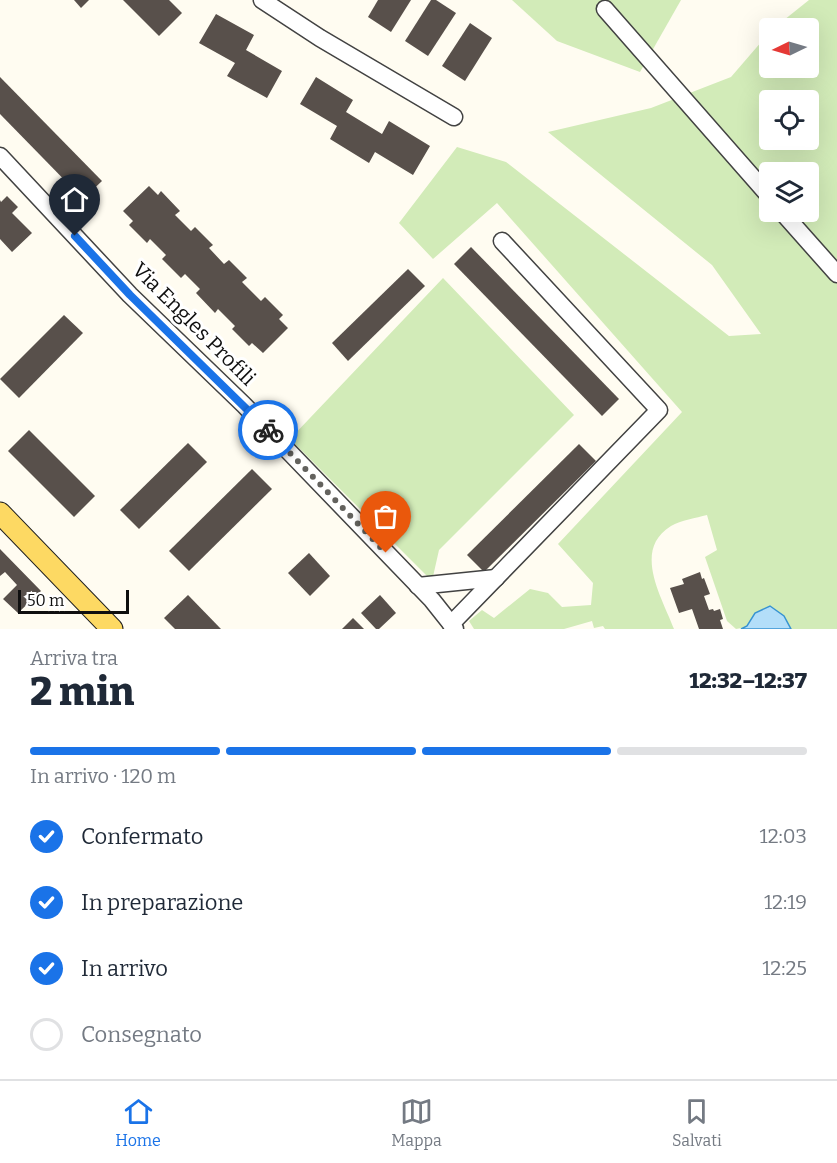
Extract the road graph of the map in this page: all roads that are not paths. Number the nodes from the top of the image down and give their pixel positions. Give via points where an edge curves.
1 (262, 0) edge
2 (605, 9) dead end
3 (454, 117) dead end
4 (0, 156) edge
5 (759, 184) edge
6 (791, 222) edge
7 (502, 241) dead end
8 (837, 273) edge
9 (0, 513) edge
10 (496, 578) junction
11 (418, 586) junction
12 (453, 627) edge
13 (112, 629) edge

1 - 3 street
2 - 5 street
4 - 11 street, Via Engles Profili via 130,295 244,405
6 - 8 street
7 - 10 street via 660,410
9 - 13 main road
10 - 11 street
10 - 12 street
11 - 12 street, Via Engles Profili

